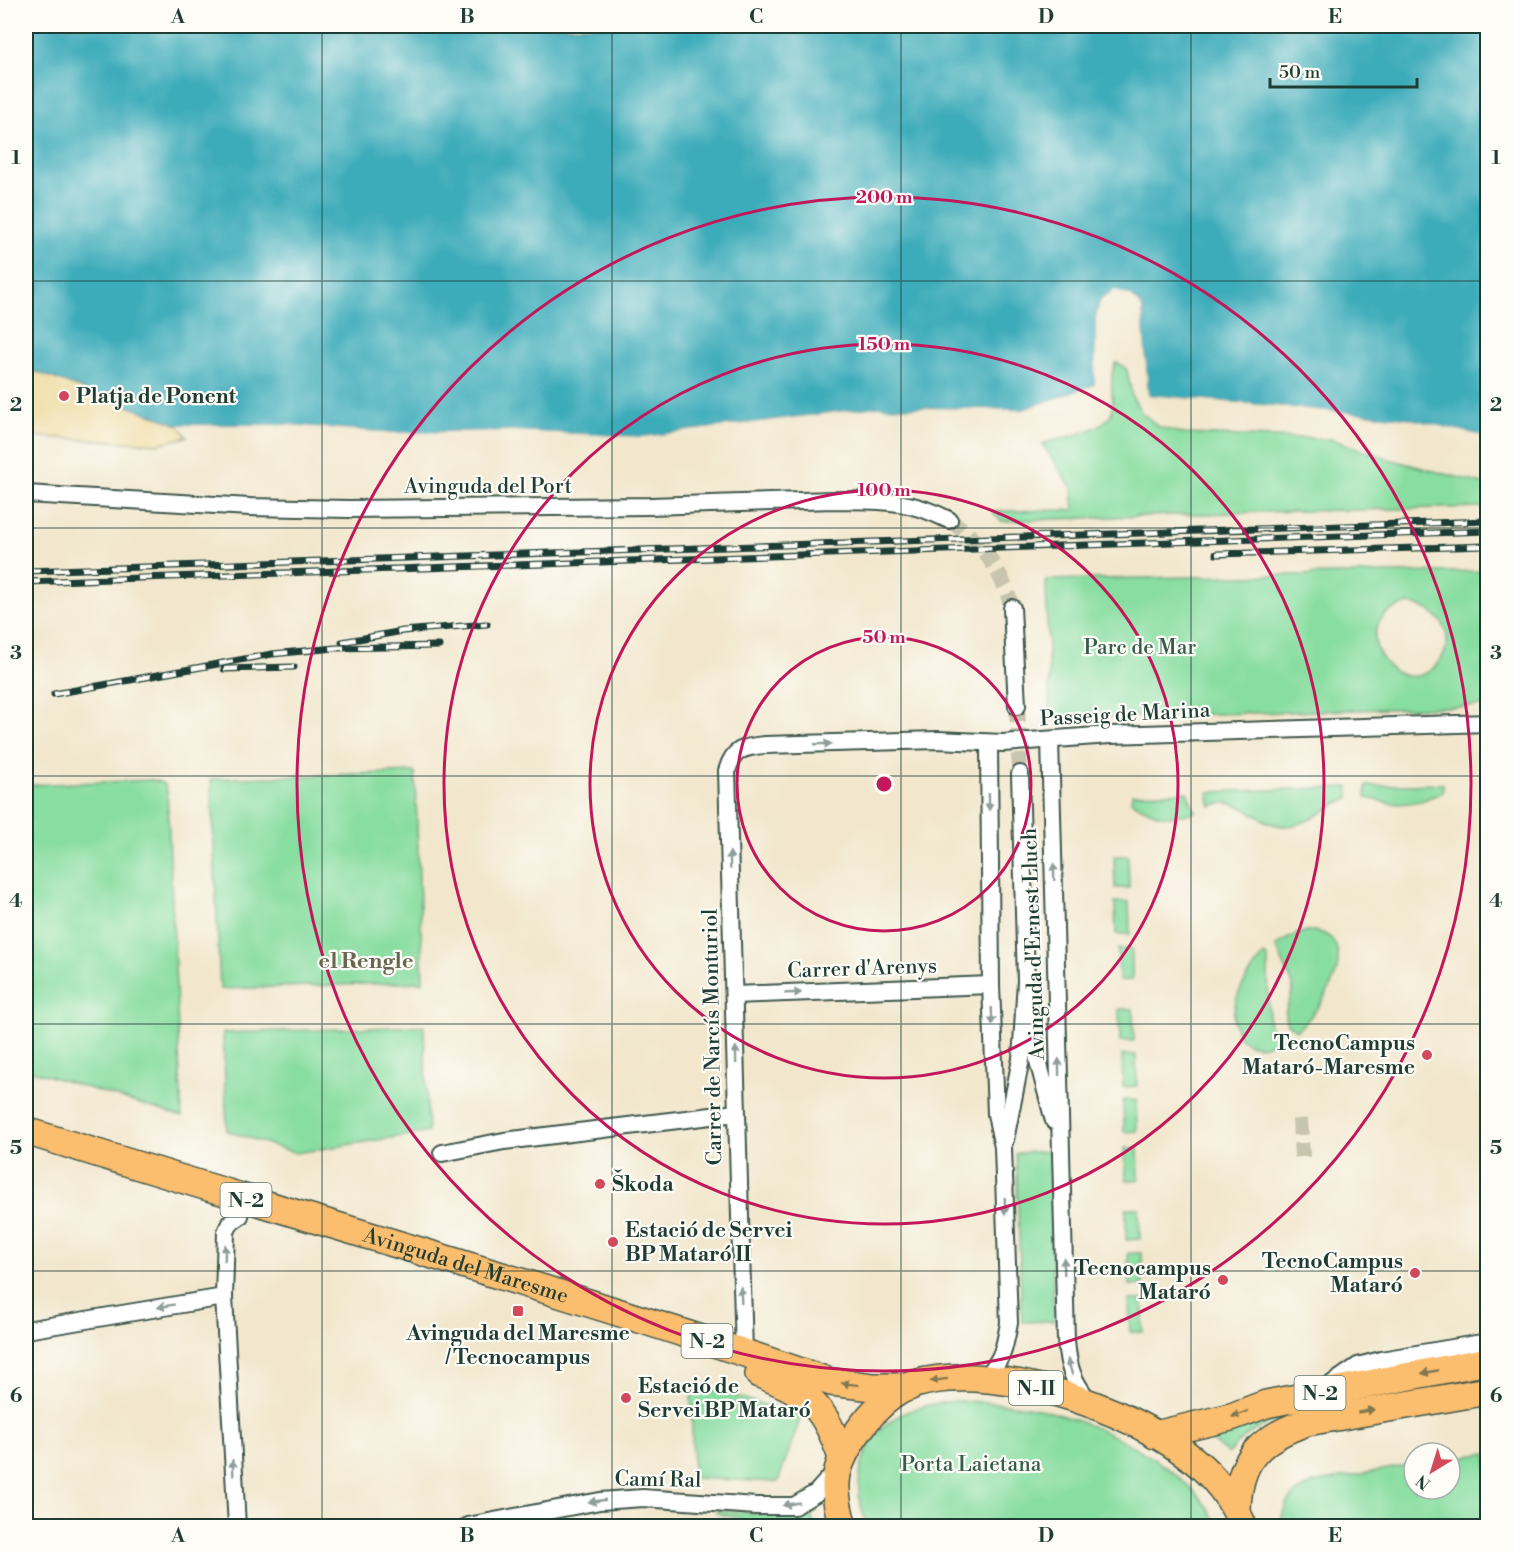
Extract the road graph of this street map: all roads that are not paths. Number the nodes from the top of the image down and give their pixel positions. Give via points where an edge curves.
1 (26, 494) edge
2 (949, 520) tunnel mouth
3 (1012, 609) tunnel mouth
4 (1017, 706) tunnel mouth
5 (1488, 723) edge
6 (1050, 740) junction
7 (989, 743) junction
8 (765, 745) joint
9 (1020, 774) tunnel mouth
10 (1026, 981) junction
11 (991, 985) junction
12 (735, 995) junction
13 (736, 1113) junction
14 (26, 1131) edge
15 (1060, 1146) junction
16 (1003, 1147) junction
17 (26, 1150) edge
18 (442, 1153) dead end
19 (240, 1216) junction
20 (224, 1297) junction
21 (26, 1330) edge
22 (1488, 1342) edge
23 (744, 1353) junction
24 (1488, 1361) edge
25 (984, 1380) junction
26 (909, 1387) junction
27 (1488, 1391) edge
28 (1314, 1394) junction
29 (1091, 1404) junction
30 (1155, 1435) junction
31 (839, 1464) junction
32 (1240, 1519) edge
33 (237, 1527) edge
34 (468, 1527) edge
35 (843, 1527) edge

1 - 2 street, Avinguda del Port via 329,509 881,501 905,503
3 - 4 street
5 - 6 street, Passeig de Marina
6 - 7 street, Passeig de Marina
15 -> 6 street, Avinguda d'Ernest Lluch
8 -> 7 street, Passeig de Marina via 938,740
7 -> 11 street, Avinguda d'Ernest Lluch
12 -> 8 street, Carrer de Narcís Monturiol via 727,771 737,751
9 - 10 street, Avinguda d'Ernest Lluch
10 - 15 street, Avinguda d'Ernest Lluch via 1038,1061
10 - 16 street, Avinguda d'Ernest Lluch via 1020,1059
12 -> 11 street, Carrer d'Arenys
11 -> 16 street, Avinguda d'Ernest Lluch via 996,1114
13 -> 12 street, Carrer de Narcís Monturiol
13 - 18 street via 504,1141
23 -> 13 street, Carrer de Narcís Monturiol
14 - 23 main road, Avinguda del Maresme / N-2
29 -> 15 street, Avinguda d'Ernest Lluch via 1077,1388 1068,1360
16 -> 25 street, Avinguda d'Ernest Lluch via 1009,1323 999,1362
17 - 19 main road, Avinguda del Maresme / N-2
20 -> 19 street via 226,1232
19 - 31 main road, Avinguda del Maresme / N-2 via 781,1383 814,1403 828,1423
20 -> 21 street
33 -> 20 street
22 - 28 street via 1358,1366
26 -> 23 main road, Avinguda del Maresme / N-2 via 831,1382
24 -> 28 main road, N-2
25 -> 26 main road, N-II via 955,1378
25 - 29 main road, N-II via 1042,1389
26 - 31 main road, N-II via 873,1411
32 -> 27 main road, N-2 via 1238,1486 1248,1462 1268,1439 1282,1430 1306,1422
28 -> 30 main road, N-2
29 - 30 main road, N-II
30 - 32 main road, N-II via 1211,1475
31 -> 34 street, Camí Ral via 816,1493 794,1506 643,1498 611,1500
31 - 35 main road via 835,1490

